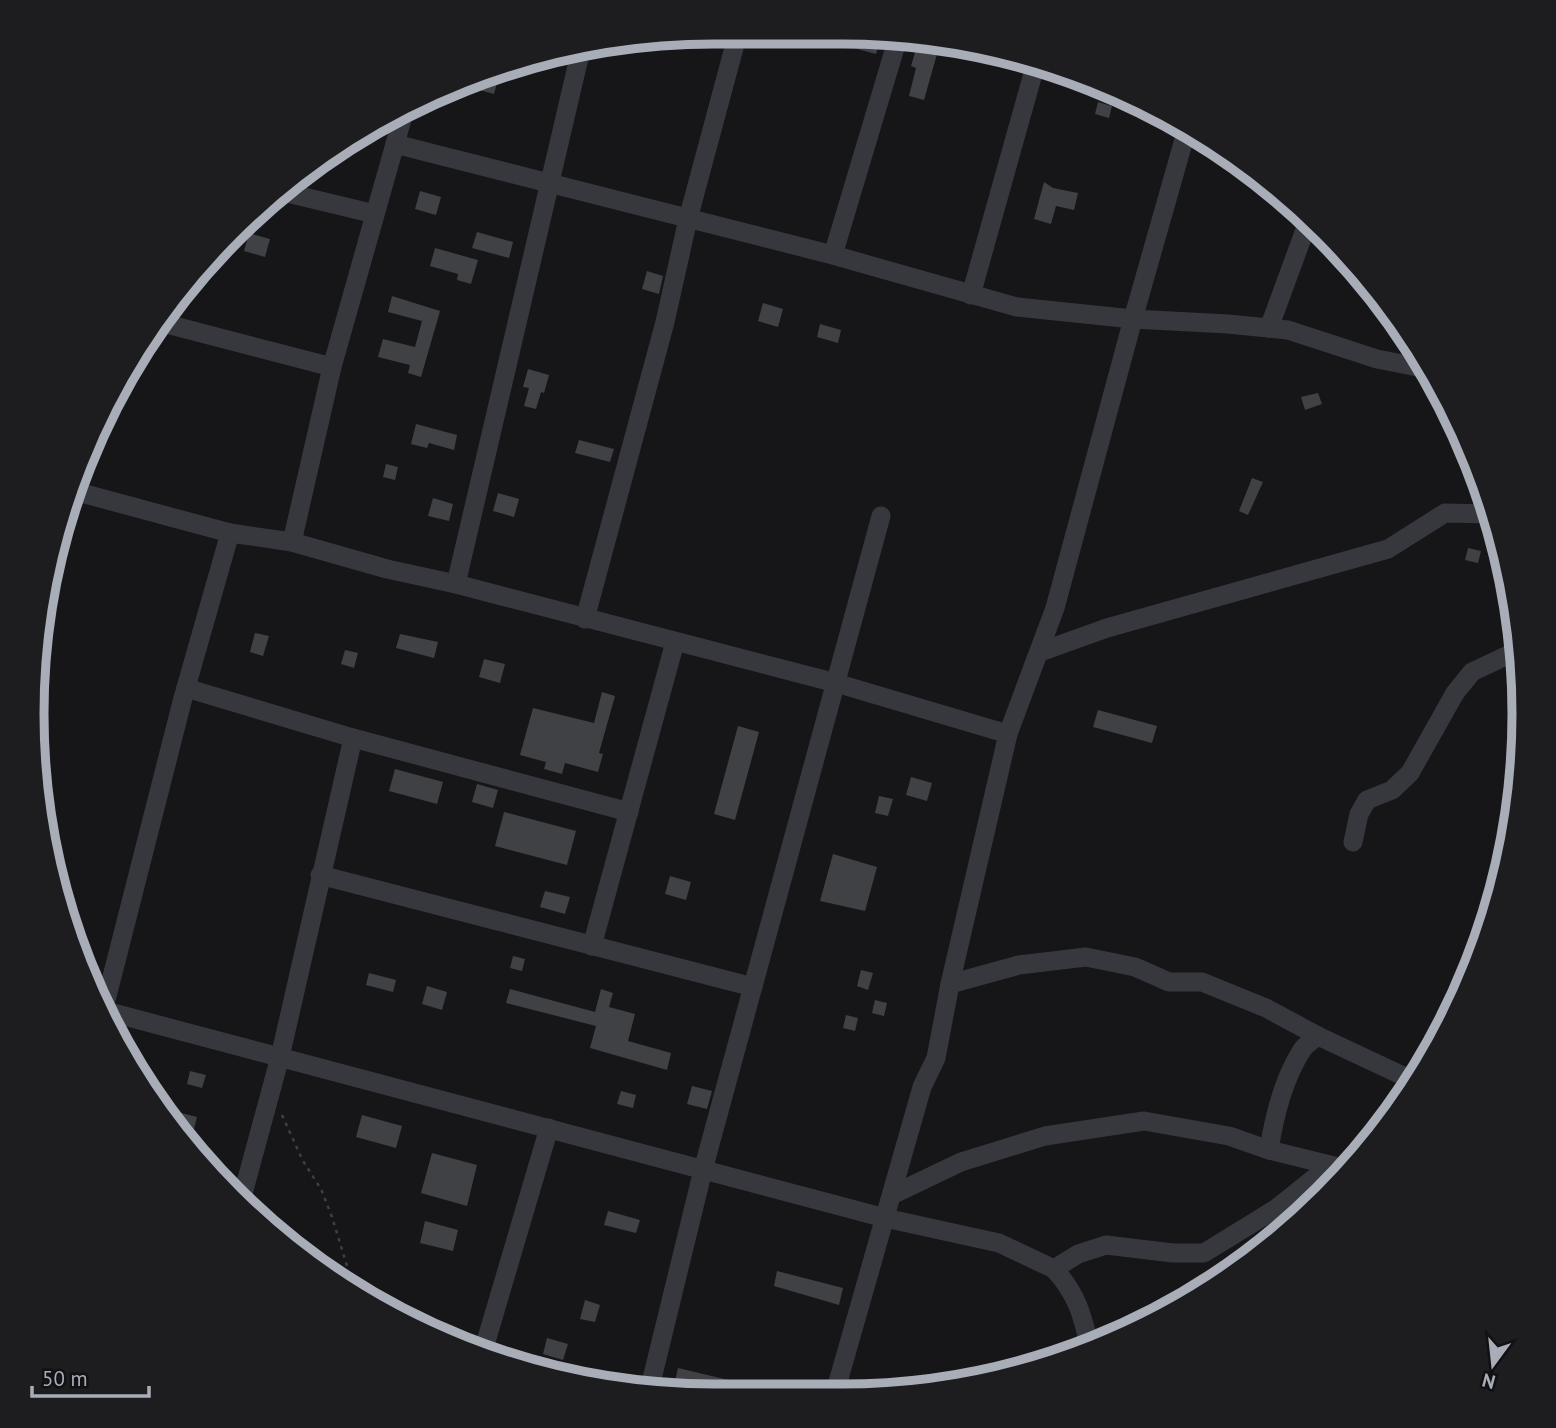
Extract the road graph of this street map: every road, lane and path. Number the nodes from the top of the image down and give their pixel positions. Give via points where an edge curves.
1 (734, 44) edge
2 (896, 46) edge
3 (579, 58) edge
4 (1033, 72) edge
5 (402, 122) edge
6 (1184, 138) edge
7 (395, 144) junction
8 (548, 184) junction
9 (291, 194) edge
10 (375, 214) junction
11 (688, 219) junction
12 (1305, 230) edge
13 (833, 255) junction
14 (971, 295) junction
15 (1133, 319) junction
16 (169, 325) edge
17 (1269, 328) junction
18 (1414, 366) edge
19 (331, 367) junction
20 (81, 493) edge
21 (1481, 514) edge
22 (881, 516) dead end
23 (230, 533) junction
24 (292, 542) junction
25 (456, 583) junction
26 (585, 619) junction
27 (675, 642) junction
28 (1040, 652) junction
29 (1510, 654) edge
30 (836, 683) junction
31 (186, 688) junction
32 (1008, 734) junction
33 (353, 738) junction
34 (629, 812) junction
35 (1353, 842) dead end
36 (320, 875) junction
37 (592, 946) junction
38 (950, 984) junction
39 (753, 987) junction
40 (107, 996) edge
41 (115, 1014) edge
42 (1318, 1035) junction
43 (280, 1057) junction
44 (1405, 1077) edge
45 (279, 1108) dead end
46 (549, 1128) junction
47 (1269, 1150) junction
48 (1338, 1164) edge
49 (1334, 1169) edge
50 (703, 1170) junction
51 (244, 1191) edge
52 (891, 1195) junction
53 (885, 1218) junction
54 (1054, 1269) junction
55 (350, 1276) edge
56 (1087, 1337) edge
57 (485, 1344) edge
58 (651, 1381) edge
59 (837, 1384) edge

1 - 11 street
2 - 13 street
3 - 8 street
4 - 14 street
5 - 7 street
6 - 15 street
7 - 8 street
7 - 10 street
8 - 11 street
8 - 25 street
9 - 10 street
10 - 19 street
11 - 13 street
11 - 26 street
12 - 17 street
13 - 14 street
14 - 15 street via 1017,307
15 - 17 street
15 - 28 street
16 - 19 street
17 - 18 street
19 - 24 street
20 - 23 street
21 - 28 street via 1445,513 1388,549 1107,628
22 - 30 street
23 - 24 street
23 - 31 street
24 - 25 street
25 - 26 street
26 - 27 street
27 - 30 street
27 - 34 street
28 - 32 street
29 - 35 street via 1472,672 1410,773 1391,790 1367,800
30 - 32 street
30 - 39 street
31 - 33 street
31 - 40 street
32 - 38 street
33 - 34 street
33 - 36 street
34 - 37 street
36 - 37 street
36 - 43 street
37 - 39 street
38 - 42 street via 1019,965 1086,957 1135,967 1169,982 1202,982
38 - 52 street via 936,1058 922,1087
39 - 50 street
41 - 43 street
42 - 44 street
42 - 47 street via 1303,1048 1287,1081
43 - 46 street
43 - 51 street
45 - 55 path via 321,1189
46 - 50 street
46 - 57 street
47 - 48 street
47 - 52 street via 1229,1136 1144,1121 1045,1136 961,1162
49 - 54 street via 1322,1172 1278,1208 1204,1253 1106,1245 1078,1254
50 - 53 street
50 - 58 street
52 - 53 street
53 - 54 street via 999,1242
53 - 59 street
54 - 56 street via 1070,1287

